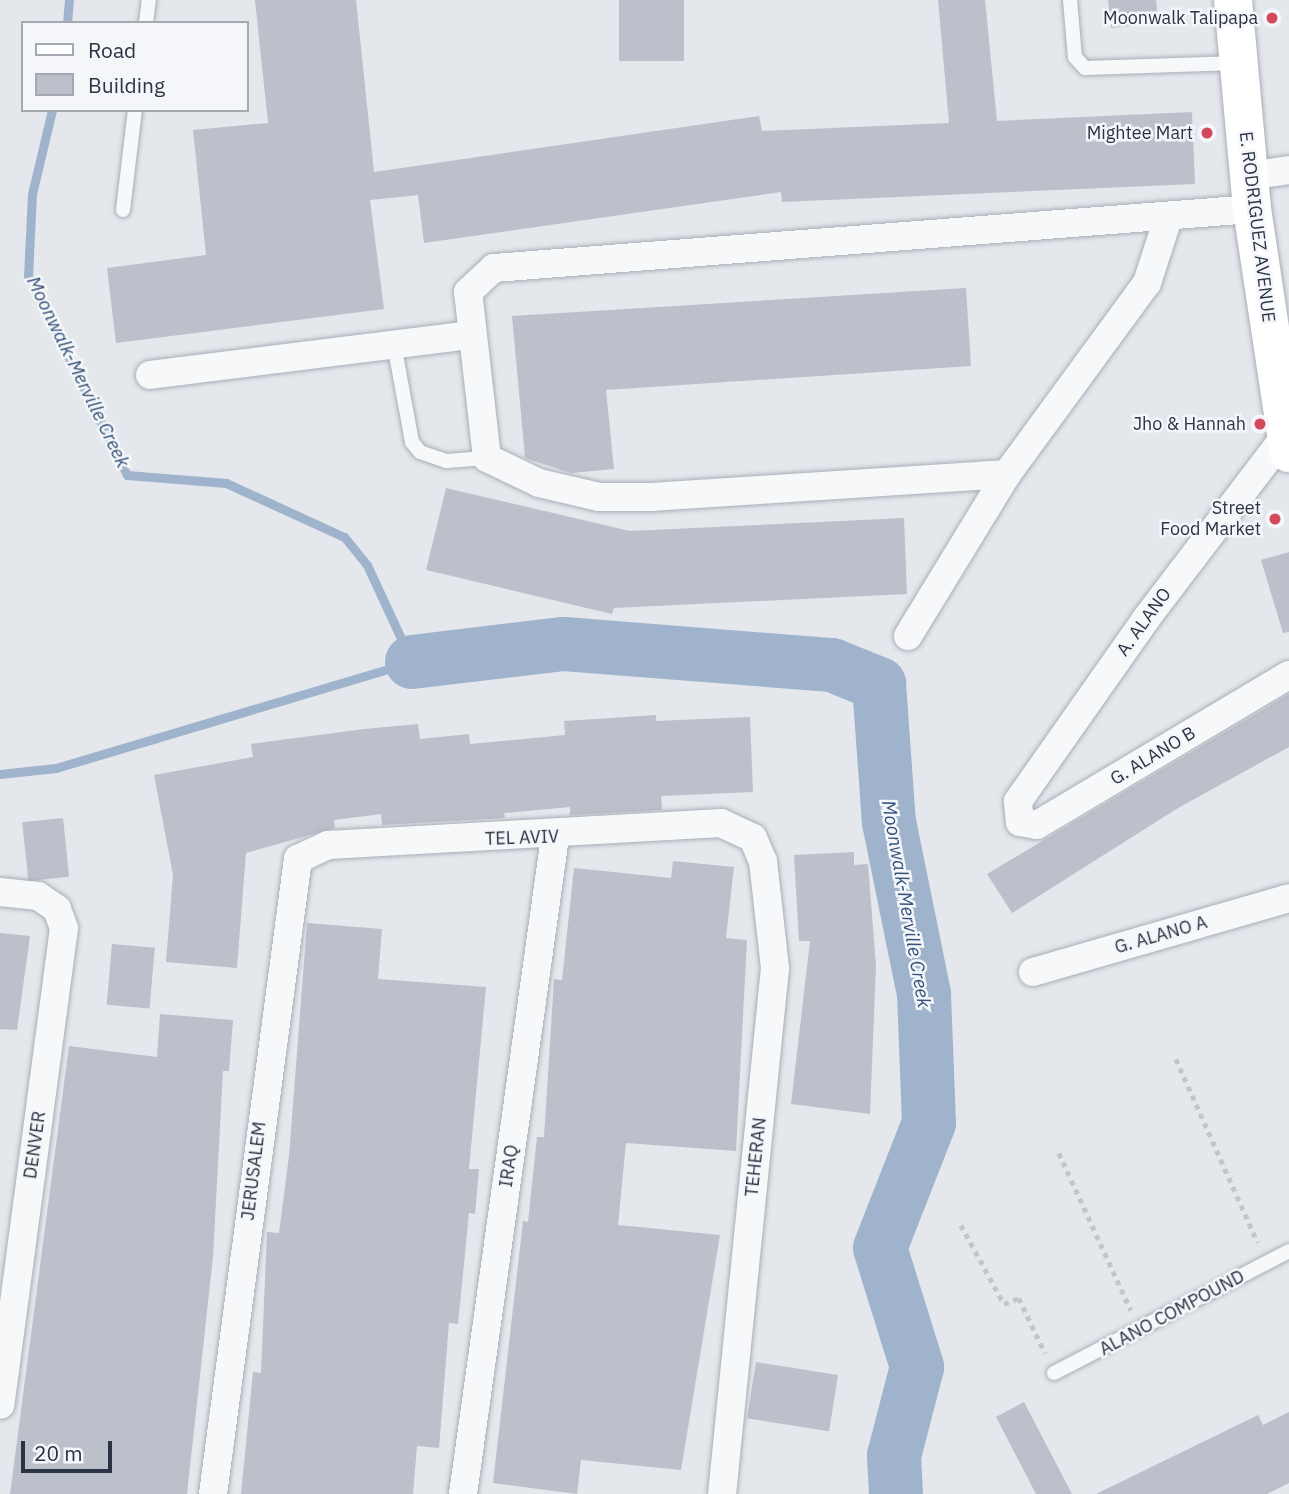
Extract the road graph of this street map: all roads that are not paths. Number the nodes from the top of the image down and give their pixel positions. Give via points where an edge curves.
1 (149, 0) edge
2 (1062, 0) edge
3 (1070, 0) edge
4 (1233, 0) edge
5 (146, 21) edge
6 (1075, 57) junction
7 (1238, 63) junction
8 (135, 112) edge
9 (1289, 170) edge
10 (1250, 193) junction
11 (123, 210) dead end
12 (1168, 218) junction
13 (472, 334) junction
14 (394, 344) junction
15 (1283, 365) edge
16 (150, 375) dead end
17 (1287, 434) edge
18 (487, 458) junction
19 (1007, 474) junction
20 (908, 636) dead end
21 (1289, 675) edge
22 (1018, 817) joint
23 (740, 828) joint
24 (555, 837) junction
25 (306, 852) joint
26 (0, 892) edge
27 (1289, 898) edge
28 (1033, 972) dead end
29 (1289, 1251) edge
30 (1054, 1373) road end
31 (0, 1405) edge
32 (213, 1494) edge
33 (463, 1494) edge
34 (715, 1494) edge
35 (722, 1494) edge

1 - 5 lane
2 - 6 lane via 1068,59
3 - 6 lane
4 - 7 main road, E. RODRIGUEZ AVENUE
6 - 7 lane via 1097,70
7 - 10 main road, E. RODRIGUEZ AVENUE
8 - 11 lane
9 - 10 street
10 - 12 street
10 - 15 main road, E. RODRIGUEZ AVENUE
12 - 13 street via 494,268 468,292
12 - 19 street via 1147,283
13 - 14 street
13 - 18 street
14 - 16 street
14 - 18 lane via 412,442 420,452 446,461
15 - 17 main road, E. RODRIGUEZ AVENUE
17 - 22 street, A. ALANO via 1146,618 1018,802
18 - 19 street via 539,483 599,497
19 - 20 street
21 - 22 street, G. ALANO B via 1037,825 1024,826
23 - 24 street, TEL AVIV via 721,823
23 - 35 street, TEHERAN via 763,861 775,968
24 - 25 street, TEL AVIV via 328,845
24 - 33 street, IRAQ
25 - 32 street, JERUSALEM via 293,870
26 - 31 street, DENVER via 38,896 57,909 64,928
27 - 28 street, G. ALANO A
29 - 30 lane, ALANO COMPOUND
34 - 35 street

